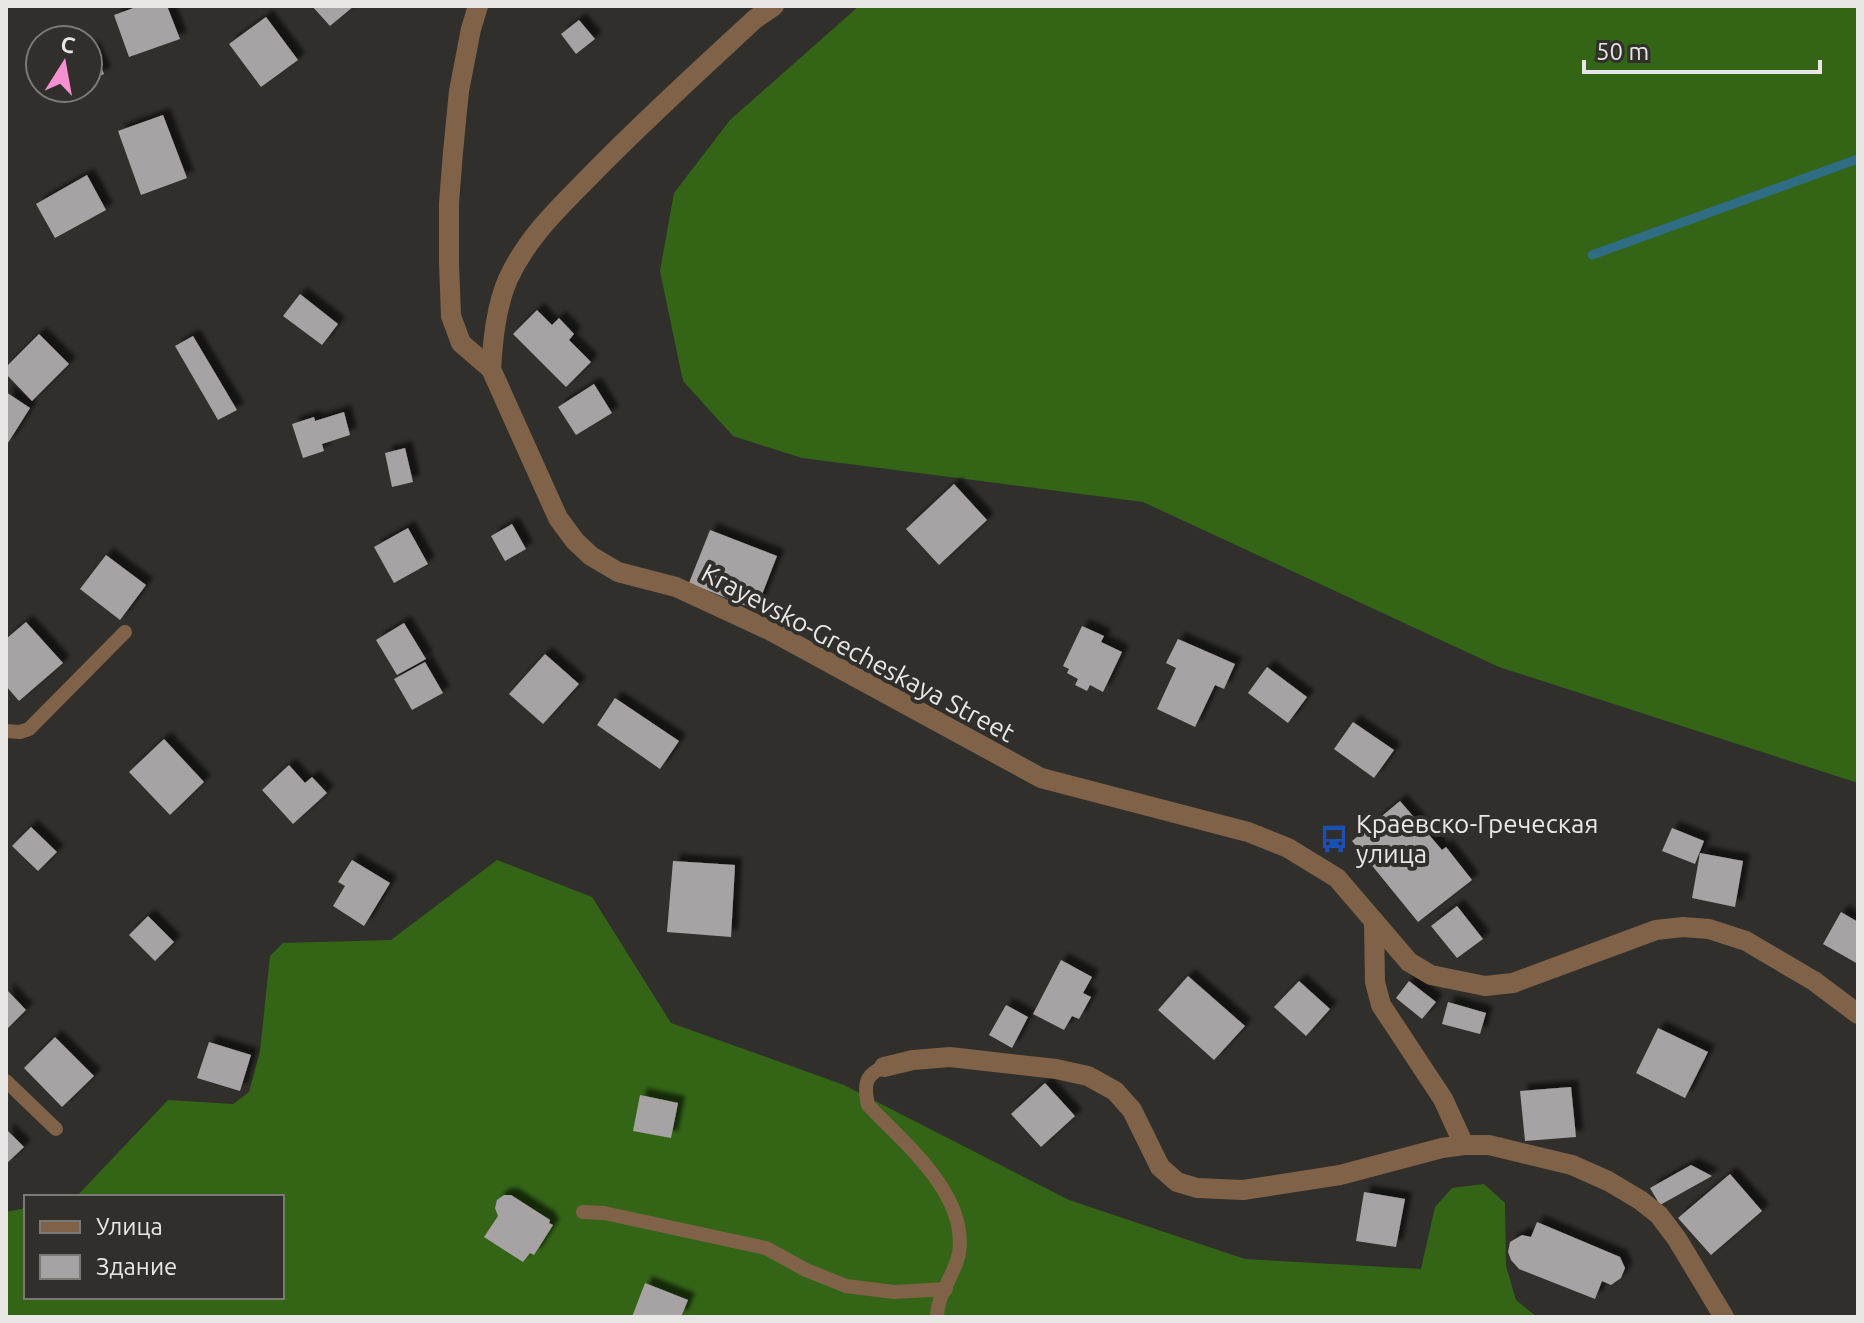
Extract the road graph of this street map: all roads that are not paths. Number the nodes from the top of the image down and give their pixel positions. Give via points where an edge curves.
1 (478, 6) edge
2 (774, 6) edge
3 (491, 369) junction
4 (125, 632) dead end
5 (6, 731) edge
6 (1374, 921) junction
7 (1858, 1014) edge
8 (884, 1067) joint
9 (6, 1081) edge
10 (56, 1129) dead end
11 (1464, 1145) junction
12 (583, 1212) dead end
13 (946, 1289) junction
14 (937, 1317) edge
15 (1724, 1317) edge

1 - 3 street, Krayevsko-Grecheskaya Street via 459,91 449,263 451,316 461,343
2 - 3 street via 539,228 507,282 497,314
3 - 6 street, Krayevsko-Grecheskaya Street via 558,518 591,556 618,572 676,587 771,631 1041,778 1248,832 1288,848 1337,878
4 - 5 lane via 29,729
6 - 7 street, Krayevsko-Grecheskaya Street via 1409,962 1431,975 1485,986 1513,983 1656,930 1709,929 1746,941
6 - 11 street via 1375,982 1381,1005 1443,1099
8 - 11 street via 950,1057 1088,1076 1115,1091 1132,1110 1160,1167 1177,1182 1197,1188 1243,1190 1340,1175
8 - 13 lane via 867,1080 868,1105 925,1164 953,1207 959,1253
9 - 10 lane
11 - 15 street via 1489,1145 1572,1165 1640,1200 1677,1239
12 - 13 lane via 766,1248 846,1286 894,1292
13 - 14 lane

